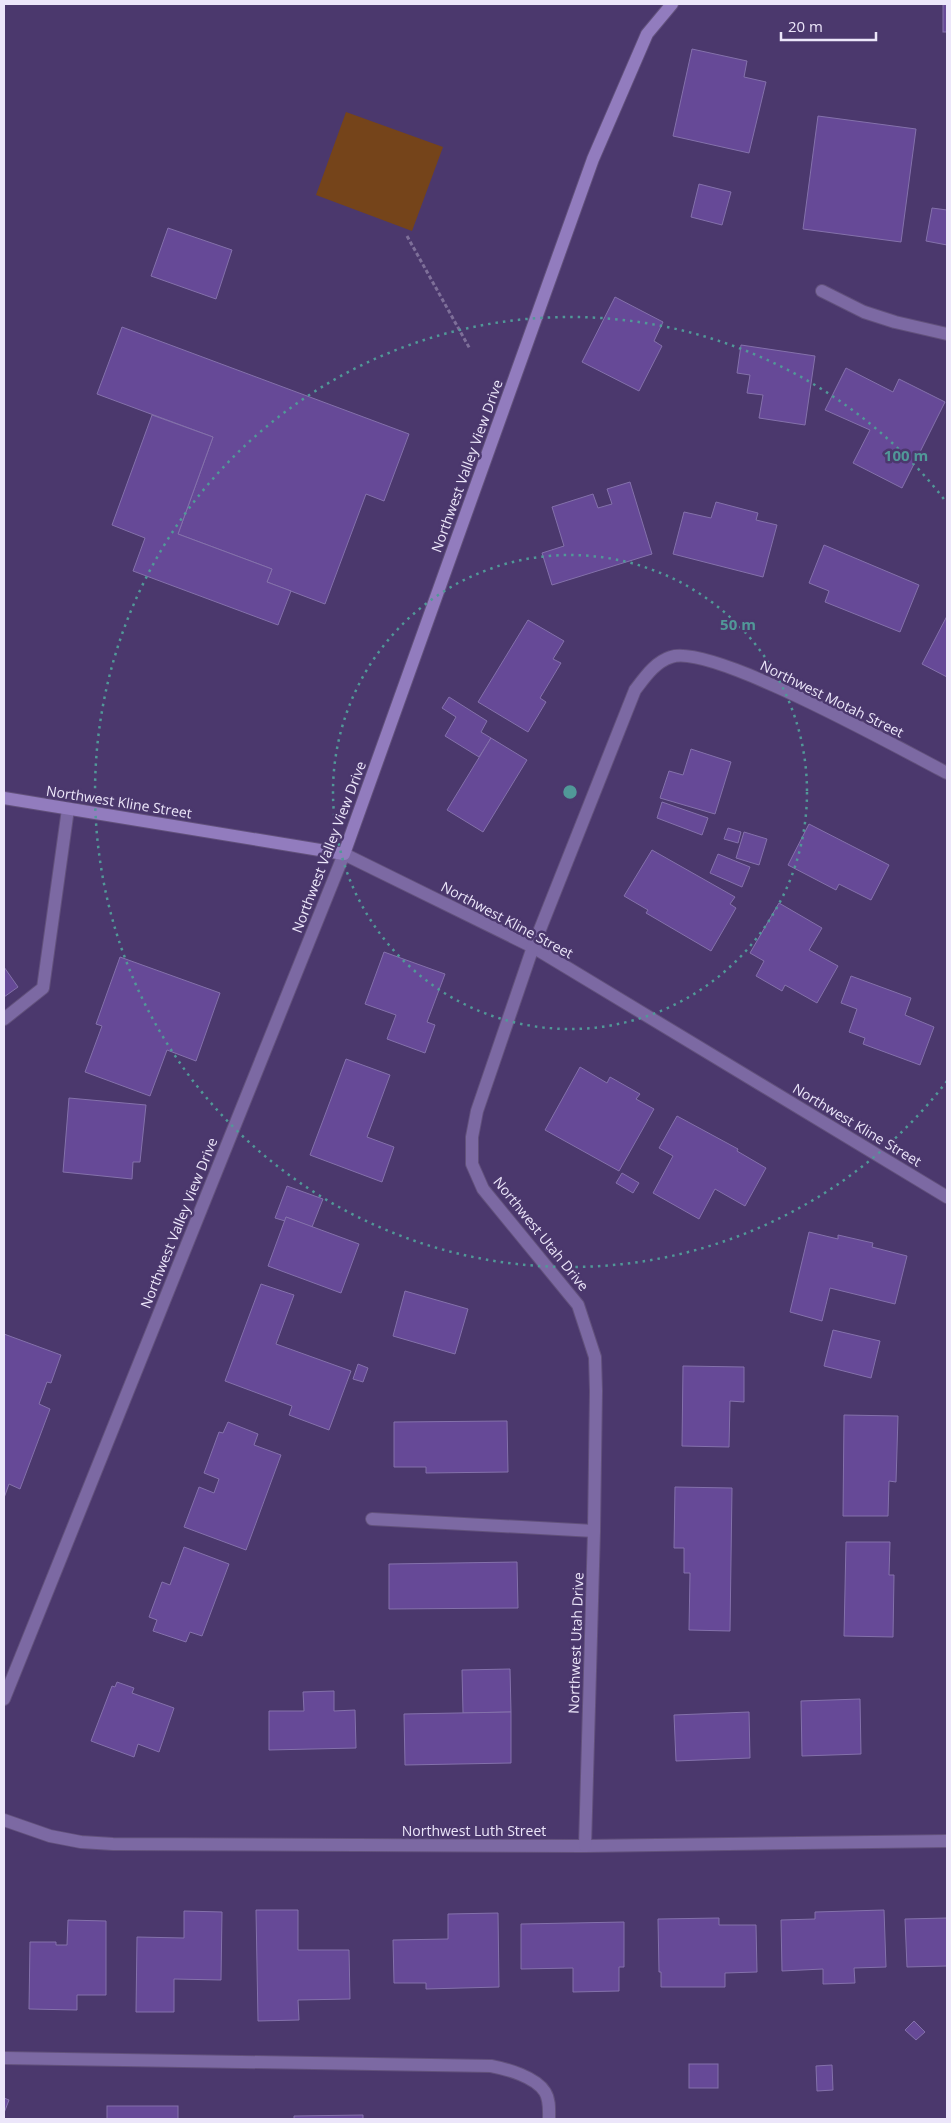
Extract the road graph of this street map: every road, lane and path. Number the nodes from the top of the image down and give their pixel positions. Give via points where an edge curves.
1 (672, 4) edge
2 (407, 236) dead end
3 (822, 291) dead end
4 (947, 334) edge
5 (470, 349) dead end
6 (672, 656) joint
7 (947, 773) edge
8 (4, 798) edge
9 (68, 809) junction
10 (344, 854) junction
11 (533, 947) junction
12 (4, 1019) edge
13 (947, 1197) edge
14 (372, 1519) dead end
15 (594, 1531) junction
16 (4, 1699) edge
17 (4, 1820) edge
18 (947, 1841) edge
19 (585, 1846) junction
20 (4, 2058) edge
21 (549, 2119) edge

1 - 10 street, Northwest Valley View Drive via 647,34 592,159
2 - 5 path
3 - 4 street via 864,312
6 - 7 street, Northwest Motah Street via 713,661 790,692
6 - 11 street, Northwest Utah Drive via 653,668 635,690
8 - 9 street, Northwest Kline Street
9 - 10 street, Northwest Kline Street
9 - 12 street via 43,988
10 - 11 street, Northwest Kline Street
10 - 16 street, Northwest Valley View Drive
11 - 13 street, Northwest Kline Street
11 - 15 street, Northwest Utah Drive via 478,1111 472,1137 472,1164 483,1189 564,1285 584,1320 594,1357 596,1391
14 - 15 street
15 - 19 street, Northwest Utah Drive
17 - 19 street, Northwest Luth Street via 50,1836 112,1844
18 - 19 street, Northwest Luth Street
20 - 21 street via 491,2066 508,2069 545,2091

